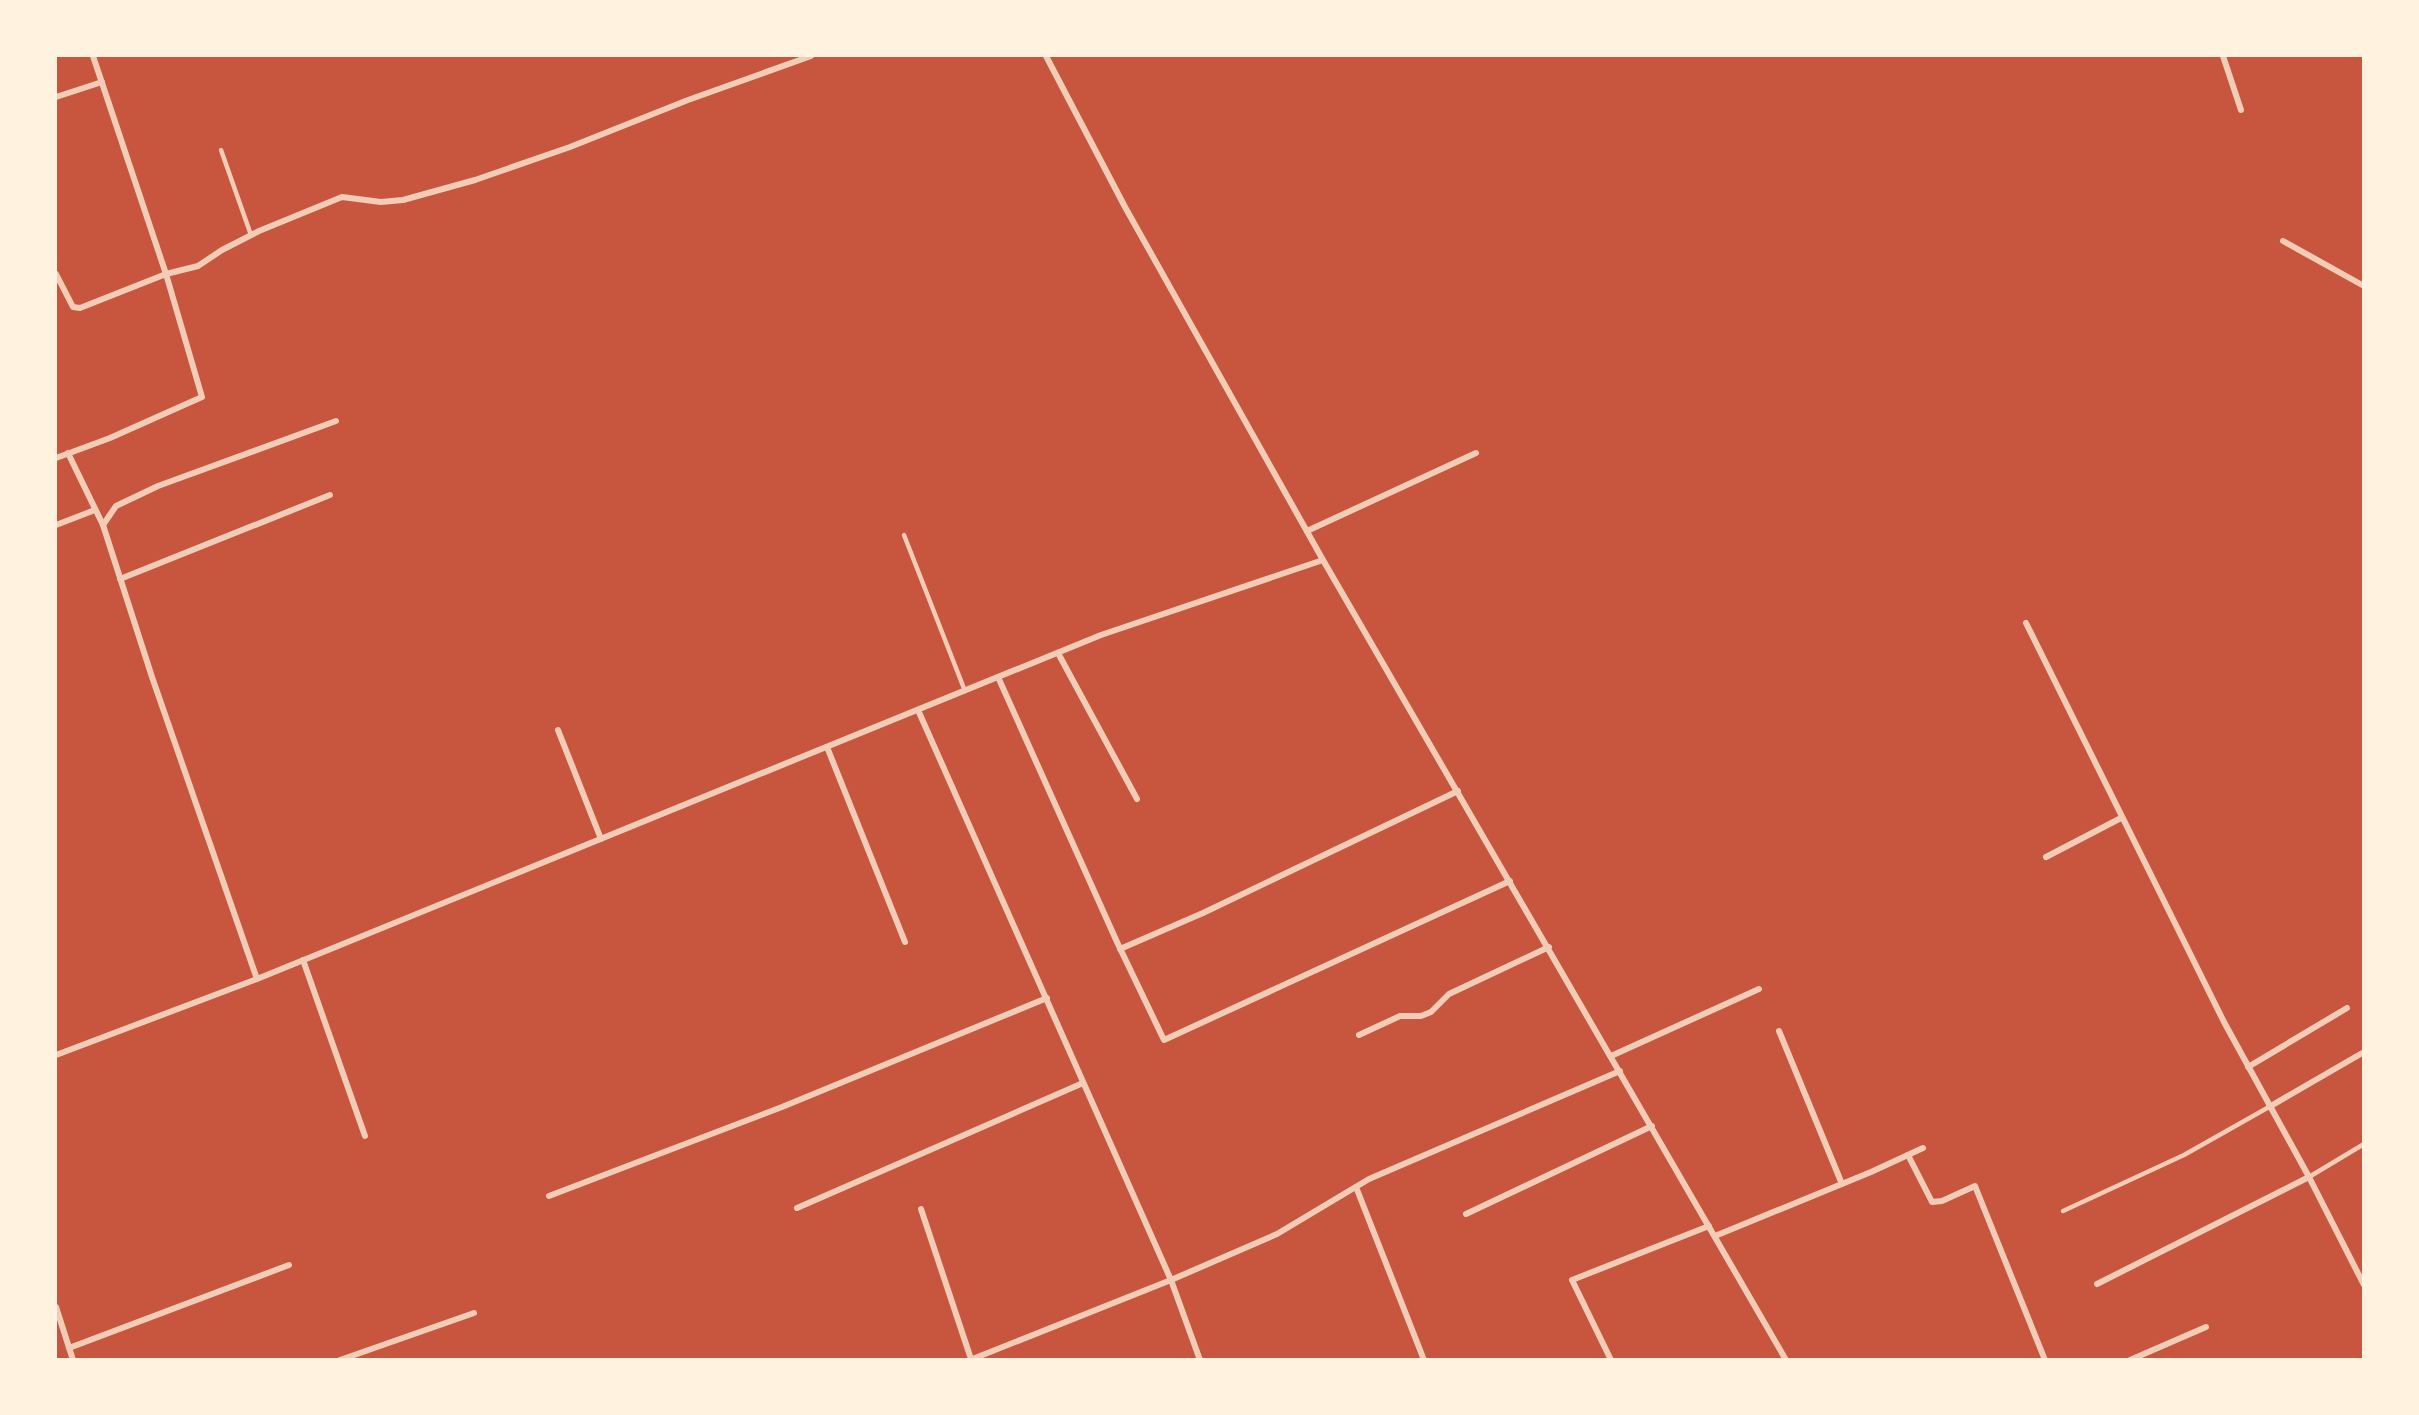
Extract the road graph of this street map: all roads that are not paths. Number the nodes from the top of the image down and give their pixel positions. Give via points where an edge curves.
1 (93, 56) edge
2 (811, 56) edge
3 (1046, 56) edge
4 (2223, 56) edge
5 (102, 82) junction
6 (56, 97) edge
7 (2241, 110) dead end
8 (221, 150) dead end
9 (251, 235) junction
10 (2283, 241) dead end
11 (56, 274) edge
12 (166, 274) junction
13 (2364, 286) edge
14 (336, 421) dead end
15 (68, 453) junction
16 (1476, 453) dead end
17 (56, 458) edge
18 (330, 495) dead end
19 (95, 510) junction
20 (56, 525) edge
21 (103, 525) junction
22 (1307, 531) junction
23 (904, 535) dead end
24 (1323, 560) junction
25 (120, 579) junction
26 (2026, 623) dead end
27 (1058, 653) junction
28 (998, 677) junction
29 (964, 691) junction
30 (918, 710) junction
31 (558, 729) dead end
32 (827, 747) junction
33 (1458, 791) junction
34 (1137, 799) dead end
35 (2121, 818) junction
36 (601, 839) junction
37 (2046, 857) dead end
38 (1510, 881) junction
39 (905, 942) dead end
40 (1549, 947) junction
41 (1120, 949) junction
42 (303, 960) junction
43 (257, 979) junction
44 (1759, 988) dead end
45 (1047, 998) junction
46 (2347, 1008) dead end
47 (1779, 1030) dead end
48 (1359, 1035) dead end
49 (2364, 1052) edge
50 (56, 1055) edge
51 (1611, 1056) junction
52 (2248, 1067) junction
53 (1620, 1071) junction
54 (1083, 1083) junction
55 (2269, 1107) junction
56 (1652, 1125) junction
57 (365, 1136) dead end
58 (2364, 1144) edge
59 (1923, 1148) dead end
60 (1908, 1155) junction
61 (2309, 1178) junction
62 (1842, 1184) junction
63 (1356, 1186) junction
64 (549, 1196) dead end
65 (797, 1208) dead end
66 (921, 1209) dead end
67 (2063, 1210) dead end
68 (1466, 1214) dead end
69 (1709, 1226) junction
70 (1715, 1236) junction
71 (289, 1265) dead end
72 (1171, 1280) junction
73 (2097, 1284) dead end
74 (2364, 1285) edge
75 (56, 1307) edge
76 (474, 1313) dead end
77 (2206, 1327) dead end
78 (69, 1348) junction
79 (73, 1359) edge
80 (340, 1359) edge
81 (970, 1359) edge
82 (1200, 1359) edge
83 (1424, 1359) edge
84 (1611, 1359) edge
85 (1786, 1359) edge
86 (2045, 1359) edge
87 (2130, 1359) edge

1 - 5 street
2 - 9 street via 475,180 403,200 381,202 342,197
3 - 22 street via 1125,207
4 - 7 street
5 - 6 street
5 - 12 street
8 - 9 lane
9 - 12 street via 198,266
10 - 13 street
11 - 12 street via 68,301 80,308
12 - 15 street via 202,397
14 - 21 street via 158,486 116,506
15 - 17 street
15 - 19 street
16 - 22 street
18 - 25 street
19 - 20 street
19 - 21 street
21 - 25 street
22 - 24 street
23 - 29 lane
24 - 27 street
24 - 33 street
25 - 43 street
26 - 35 street
27 - 28 street
27 - 34 street
28 - 29 street
28 - 41 street
29 - 30 street
30 - 32 street
30 - 45 street
31 - 36 street
32 - 36 street
32 - 39 street
33 - 38 street
33 - 41 street
35 - 37 street
35 - 52 street
36 - 42 street
38 - 40 street
38 - 41 street via 1164,1040
40 - 48 street via 1449,994 1431,1012 1400,1016
40 - 51 street
42 - 43 street
42 - 57 street
43 - 50 street
44 - 51 street
45 - 54 street
45 - 64 street via 782,1107
46 - 52 street
47 - 62 street
49 - 55 street
51 - 53 street
52 - 55 street
53 - 56 street
53 - 63 street
54 - 65 street
54 - 72 street
55 - 61 street
55 - 67 lane via 2184,1155
56 - 68 street
56 - 69 street
58 - 61 lane
59 - 60 street
60 - 62 street
60 - 86 street via 1932,1202 1975,1186
61 - 73 street
61 - 74 street
62 - 70 street
63 - 72 street via 1277,1234
63 - 83 street
66 - 81 street
69 - 70 street
69 - 84 street via 1572,1280
70 - 85 street
71 - 78 street
72 - 81 street
72 - 82 street
75 - 78 street
76 - 80 street
77 - 87 street
78 - 79 street

